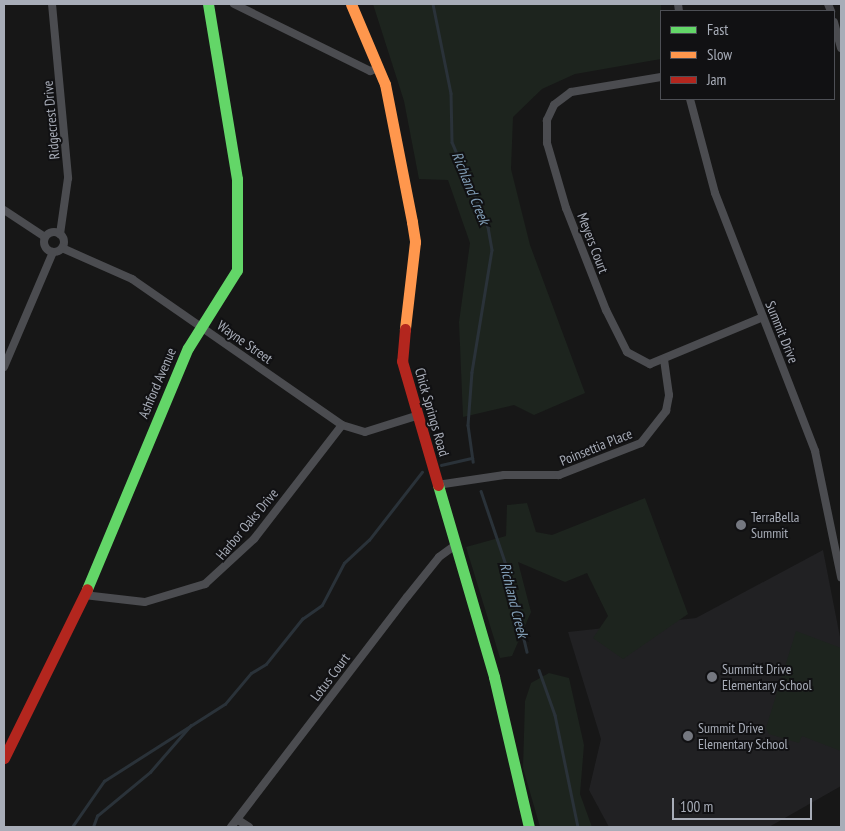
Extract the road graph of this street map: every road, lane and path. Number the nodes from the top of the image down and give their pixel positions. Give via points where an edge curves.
1 (52, 4) edge
2 (208, 4) edge
3 (234, 4) edge
4 (351, 4) edge
5 (835, 26) edge
6 (841, 48) edge
7 (380, 68) junction
8 (660, 77) edge
9 (690, 100) edge
10 (4, 210) edge
11 (60, 234) junction
12 (45, 237) junction
13 (62, 248) junction
14 (54, 252) junction
15 (763, 316) junction
16 (200, 326) junction
17 (664, 359) junction
18 (4, 367) edge
19 (416, 416) junction
20 (342, 425) junction
21 (437, 486) junction
22 (453, 547) junction
23 (841, 577) edge
24 (84, 595) junction
25 (4, 758) edge
26 (238, 820) junction
27 (231, 827) edge
28 (249, 827) edge
29 (529, 827) edge

1 - 11 street, Ridgecrest Drive via 68,178
2 - 16 street, Ashford Avenue via 232,143 240,244 233,280
3 - 7 street via 370,70
4 - 7 street, Chick Springs Road
5 - 6 street
7 - 19 street, Chick Springs Road via 415,242 402,342
8 - 17 street, Meyers Court via 571,92 550,110 546,131 566,208 620,342 637,360 650,364
9 - 15 street, Summit Drive via 715,193
10 - 12 street
11 - 12 street
11 - 13 street, Ridgecrest Drive
12 - 14 street via 45,247
13 - 14 street
13 - 16 street, Wayne Street via 122,273
14 - 18 street
15 - 17 street, Meyers Court
15 - 23 street, Summit Drive via 815,451
16 - 20 street, Wayne Street
16 - 24 street, Ashford Avenue
17 - 21 street, Poinsettia Place via 669,394 666,411 641,443 559,475 504,475
19 - 20 street, Wayne Street via 365,432
19 - 21 street, Chick Springs Road
20 - 24 street, Harbor Oaks Drive via 239,556 205,584 145,602
21 - 22 street, Chick Springs Road
22 - 26 street, Lotus Court via 439,557 407,597
22 - 29 street, Chick Springs Road via 494,677
24 - 25 street, Ashford Avenue
26 - 27 street, Lotus Court
26 - 28 street

